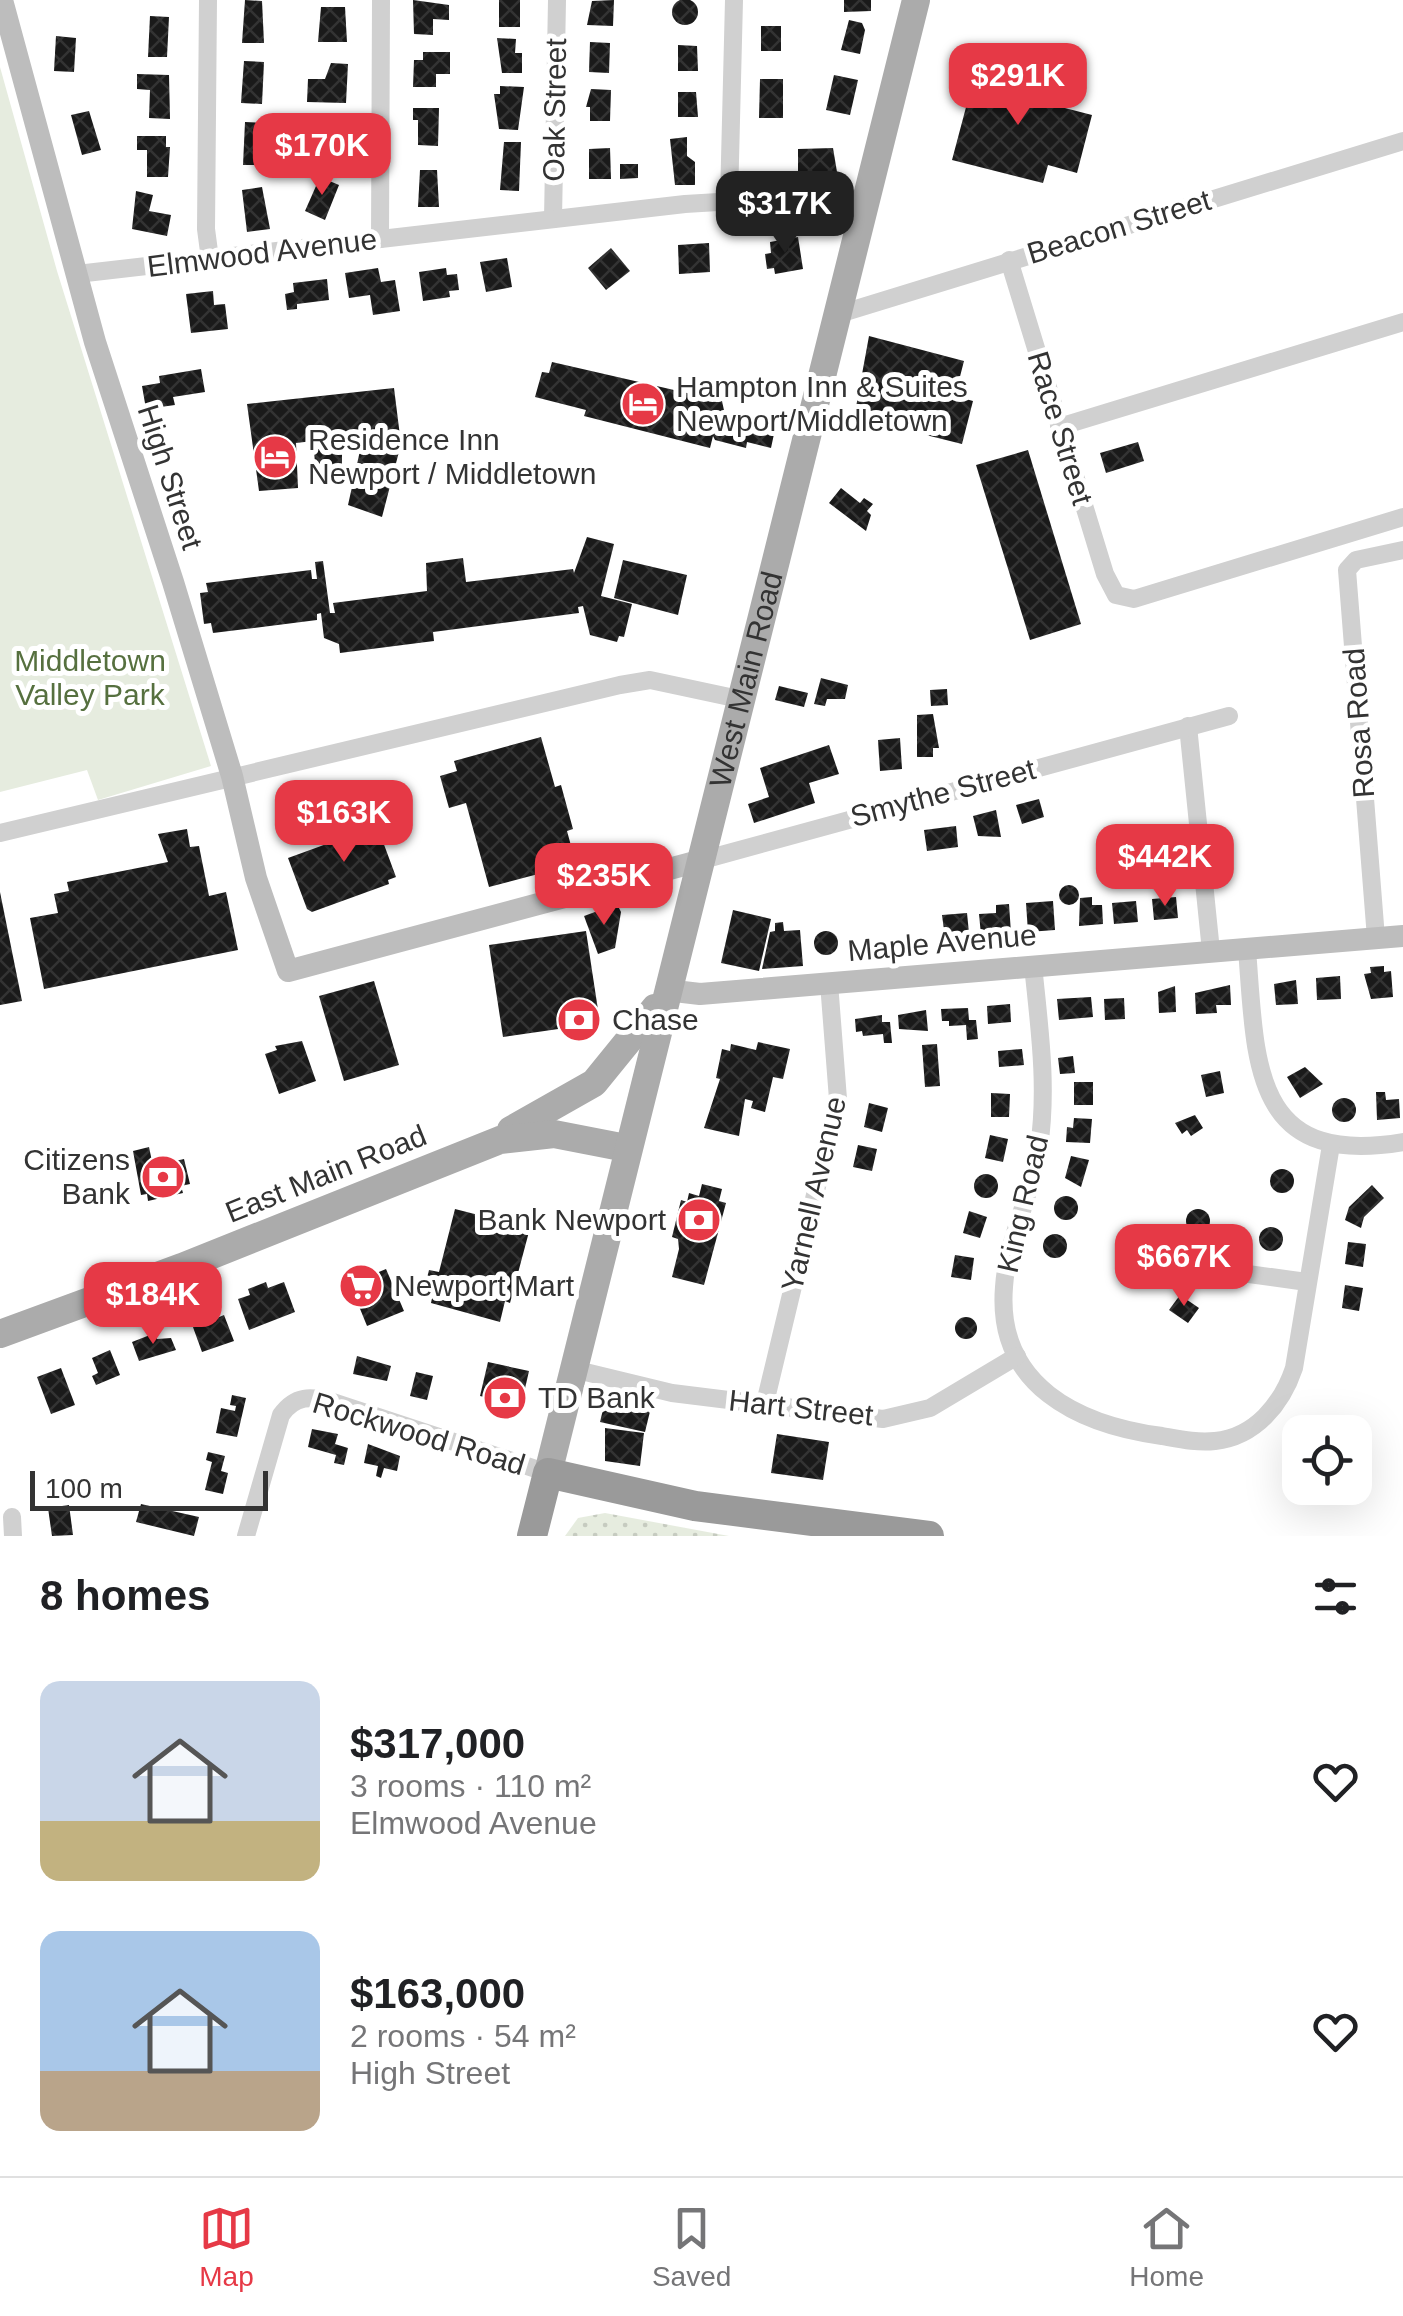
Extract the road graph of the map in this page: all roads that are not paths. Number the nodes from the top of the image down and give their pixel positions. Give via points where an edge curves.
1 (2, 0) edge
2 (208, 0) edge
3 (381, 0) edge
4 (556, 0) edge
5 (734, 0) edge
6 (916, 0) edge
7 (1403, 141) edge
8 (729, 200) junction
9 (865, 200) junction
10 (553, 220) junction
11 (380, 239) junction
12 (210, 259) junction
13 (1010, 260) junction
14 (77, 274) junction
15 (836, 315) junction
16 (1403, 322) edge
17 (1060, 427) junction
18 (1403, 517) edge
19 (1403, 550) edge
20 (740, 699) junction
21 (1229, 716) dead end
22 (1188, 726) junction
23 (232, 776) junction
24 (0, 833) edge
25 (699, 861) junction
26 (1403, 936) edge
27 (1376, 938) junction
28 (1247, 948) junction
29 (1211, 952) junction
30 (1033, 965) junction
31 (829, 983) junction
32 (666, 990) junction
33 (1403, 1142) edge
34 (1331, 1145) junction
35 (478, 1148) junction
36 (626, 1148) junction
37 (1212, 1270) dead end
38 (1308, 1282) junction
39 (0, 1334) edge
40 (1017, 1356) junction
41 (573, 1369) junction
42 (765, 1403) junction
43 (548, 1473) junction
44 (12, 1516) dead end
45 (857, 1532) edge
46 (14, 1536) edge
47 (246, 1536) edge
48 (532, 1536) edge
49 (928, 1536) edge

1 - 14 street, High Street
2 - 12 street
3 - 11 street
4 - 10 street, Oak Street
5 - 8 street
6 - 9 main road, West Main Road
7 - 13 street, Beacon Street
8 - 9 street, Elmwood Avenue
8 - 10 street, Elmwood Avenue
9 - 15 main road, West Main Road
10 - 11 street, Elmwood Avenue
11 - 12 street, Elmwood Avenue
12 - 14 street, Elmwood Avenue
13 - 15 street, Beacon Street
13 - 17 street, Race Street
14 - 23 street, High Street
15 - 20 main road, West Main Road
16 - 17 street
17 - 18 street, Race Street via 1116,595 1144,596
19 - 27 street, Rosa Road via 1356,560 1347,570
20 - 23 street via 650,680
20 - 25 main road, West Main Road
21 - 22 street, Smythe Street
22 - 25 street, Smythe Street
22 - 29 street
23 - 24 street
23 - 25 street, High Street via 256,878 288,971
25 - 32 main road, West Main Road
26 - 27 street, Maple Avenue
27 - 28 street, Maple Avenue
28 - 29 street, Maple Avenue
28 - 34 street via 1255,1048 1270,1100 1293,1124
29 - 30 street, Maple Avenue
30 - 31 street, Maple Avenue
30 - 40 street, King Road via 1043,1113 1003,1293
31 - 32 street, Maple Avenue via 700,994
31 - 42 street, Yarnell Avenue via 838,1099
32 - 35 main road via 594,1083
32 - 36 main road, West Main Road
33 - 34 street
34 - 38 street, King Road
35 - 36 main road, East Main Road via 543,1134
35 - 39 main road, East Main Road
36 - 41 main road, West Main Road
37 - 38 street
38 - 40 street, King Road via 1288,1384 1260,1422 1228,1438 1199,1441 1096,1423 1052,1399
40 - 42 street, Hart Street via 906,1416 866,1418
41 - 42 street, Hart Street via 661,1391
41 - 43 main road, West Main Road
43 - 45 highway
43 - 47 street, Rockwood Road via 304,1398 291,1403 276,1429
43 - 48 highway, West Main Road
44 - 46 street
45 - 49 highway

